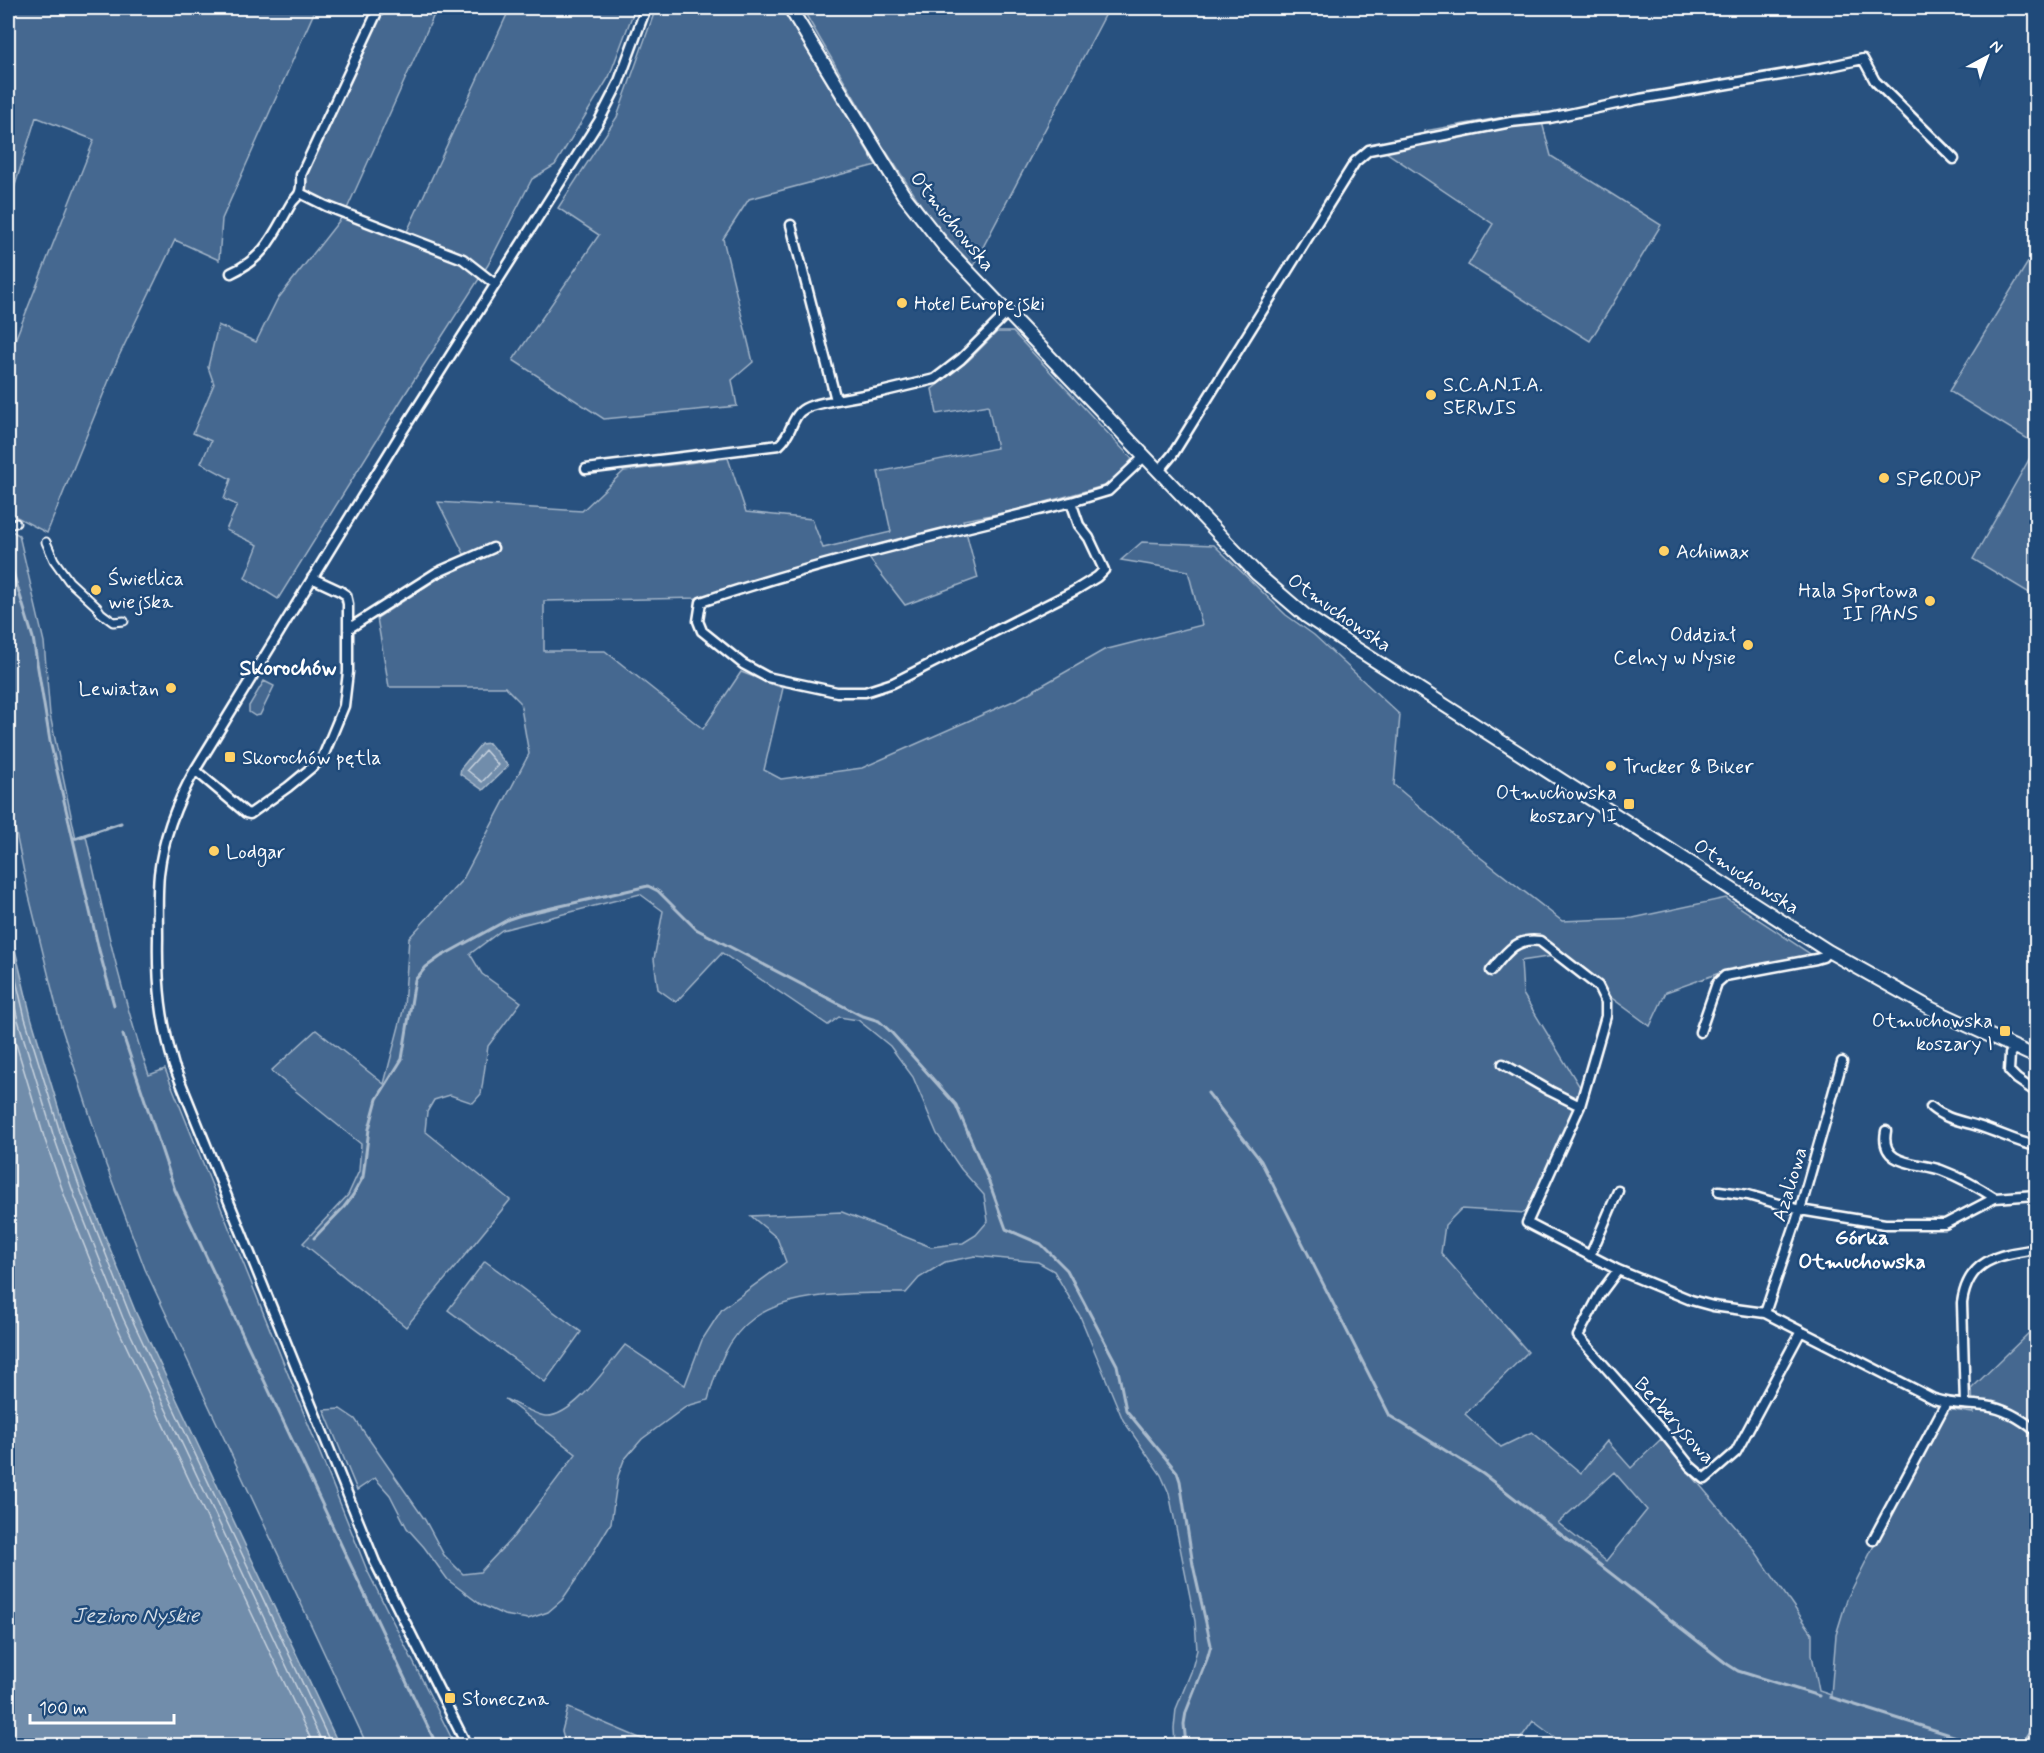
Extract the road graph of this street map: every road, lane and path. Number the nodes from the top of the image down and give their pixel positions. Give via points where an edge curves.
1 (379, 8) edge
2 (645, 8) edge
3 (790, 8) edge
4 (1954, 159) dead end
5 (300, 193) junction
6 (791, 225) dead end
7 (231, 273) dead end
8 (495, 284) junction
9 (1007, 313) junction
10 (836, 400) junction
11 (1144, 457) junction
12 (586, 469) dead end
13 (1158, 472) junction
14 (1071, 502) junction
15 (46, 542) dead end
16 (493, 548) dead end
17 (312, 578) junction
18 (124, 621) dead end
19 (348, 629) junction
20 (195, 770) junction
21 (1828, 951) junction
22 (1491, 972) dead end
23 (1700, 1032) dead end
24 (2015, 1047) junction
25 (2037, 1057) edge
26 (1842, 1062) dead end
27 (1503, 1064) dead end
28 (2037, 1092) edge
29 (1580, 1106) junction
30 (1931, 1107) dead end
31 (1886, 1131) dead end
32 (2037, 1146) edge
33 (1618, 1191) dead end
34 (1719, 1191) dead end
35 (2037, 1195) edge
36 (1995, 1198) junction
37 (1800, 1210) junction
38 (2037, 1249) edge
39 (1590, 1256) junction
40 (1618, 1270) junction
41 (1765, 1313) junction
42 (1801, 1331) junction
43 (1946, 1403) junction
44 (1965, 1404) junction
45 (2037, 1431) edge
46 (1873, 1540) dead end
47 (467, 1746) edge

1 - 5 street via 301,175
2 - 8 street via 618,84 599,121
3 - 9 main road, Otmuchowska via 915,212
4 - 13 street via 1875,81 1863,58 1369,150 1355,162 1179,445
5 - 7 street via 262,251
5 - 8 street via 463,259
6 - 10 street
8 - 17 street
9 - 10 street via 935,379
9 - 11 main road, Otmuchowska
10 - 12 street via 800,411 787,438 779,445
11 - 13 main road, Otmuchowska
11 - 14 street via 1108,491
13 - 21 main road, Otmuchowska via 1257,574 1306,616
14 - 14 street via 745,587 701,602 698,621 702,631 743,664 767,677 837,692 866,692 893,683 1097,577 1104,570
15 - 18 street via 65,577 78,591 113,622
16 - 19 street via 436,573
17 - 19 street via 346,595
17 - 20 street
19 - 20 street via 344,706 322,759 313,768 250,814
20 - 47 street via 173,819 159,873 157,971 166,1038 375,1562
21 - 23 street via 1816,959 1725,976 1717,983
21 - 24 main road, Otmuchowska via 1932,1010
22 - 29 street via 1516,944 1528,939 1540,941 1598,986 1606,1002 1606,1016
24 - 25 main road, Otmuchowska
24 - 28 street via 2010,1054 2009,1071
26 - 37 street, Azaliowa
27 - 29 street
29 - 39 street via 1527,1223
30 - 32 street via 1952,1120
31 - 36 street via 1888,1150 1898,1160 1946,1172
33 - 39 street
34 - 37 street
35 - 36 street
36 - 37 street via 1945,1224 1885,1224
37 - 41 street, Azaliowa
38 - 44 street via 1993,1258 1976,1269 1964,1287
39 - 40 street
40 - 41 street via 1691,1300
40 - 42 street, Berberysowa via 1578,1336 1705,1479 1736,1452
41 - 42 street
42 - 43 street
43 - 44 street
43 - 46 street
44 - 45 street via 2001,1410

